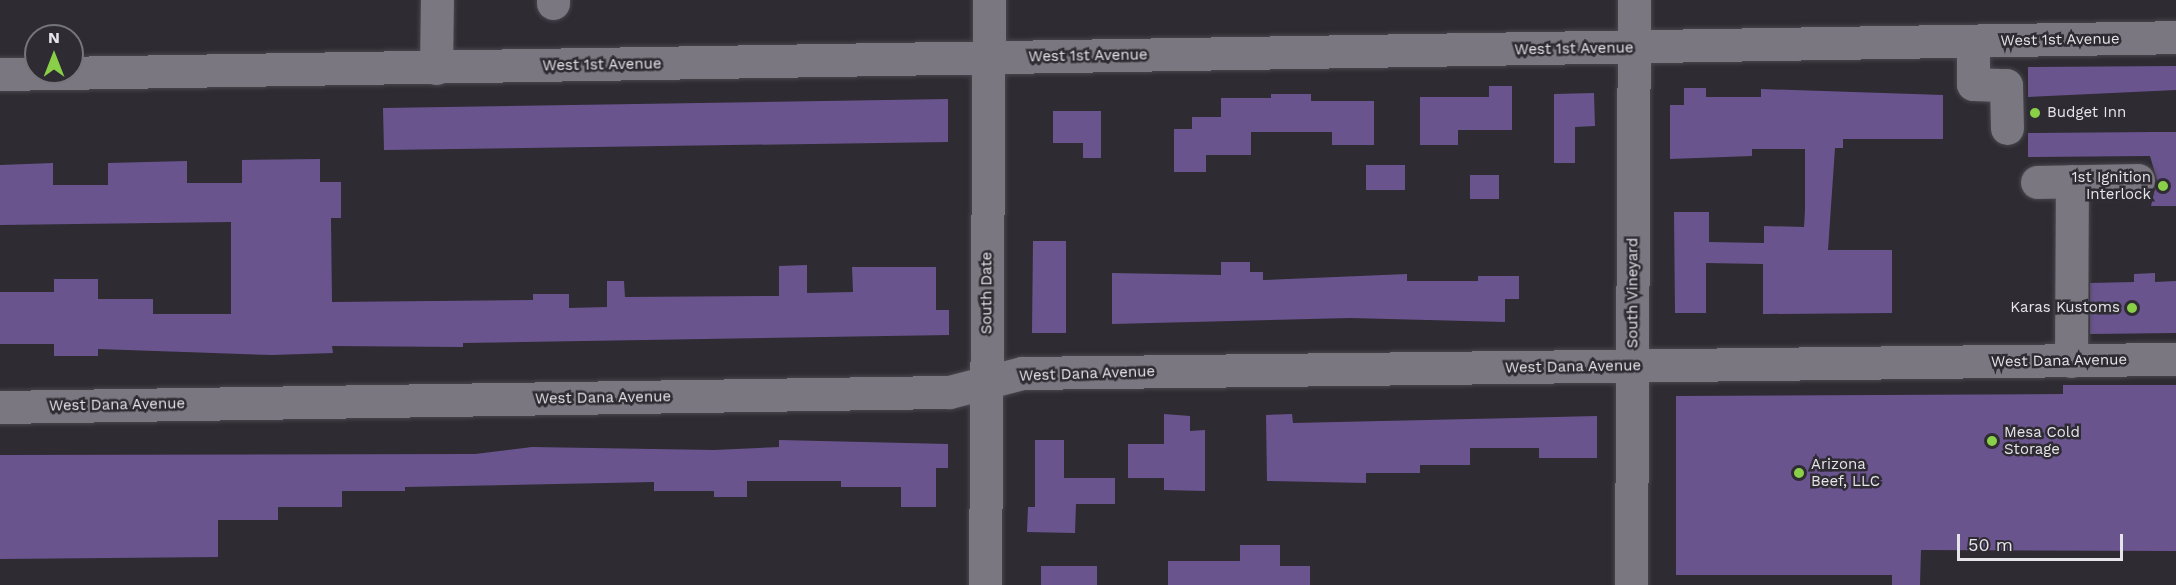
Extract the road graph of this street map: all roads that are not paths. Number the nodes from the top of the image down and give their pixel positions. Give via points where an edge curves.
1 (437, 0) edge
2 (989, 0) edge
3 (1634, 0) edge
4 (2176, 37) edge
5 (1972, 42) junction
6 (1634, 48) junction
7 (989, 58) junction
8 (436, 68) junction
9 (0, 74) edge
10 (2007, 128) dead end
11 (2138, 180) dead end
12 (2072, 181) junction
13 (2037, 182) dead end
14 (2176, 359) edge
15 (2071, 362) junction
16 (1633, 366) junction
17 (986, 384) junction
18 (0, 407) edge
19 (985, 585) edge
20 (1630, 585) edge

1 - 8 street
2 - 7 street, South Date
3 - 6 street, South Vineyard
4 - 5 street, West 1st Avenue
5 - 6 street, West 1st Avenue
5 - 10 street via 1972,84 2006,85
6 - 7 street, West 1st Avenue
6 - 16 street, South Vineyard
7 - 8 street, West 1st Avenue
7 - 17 street, South Date
8 - 9 street, West 1st Avenue
11 - 12 street
12 - 13 street
12 - 15 street
14 - 15 street, West Dana Avenue
15 - 16 street, West Dana Avenue
16 - 17 street, West Dana Avenue via 1022,373
16 - 20 street, South Vineyard
17 - 18 street, West Dana Avenue via 949,392
17 - 19 street, South Date

